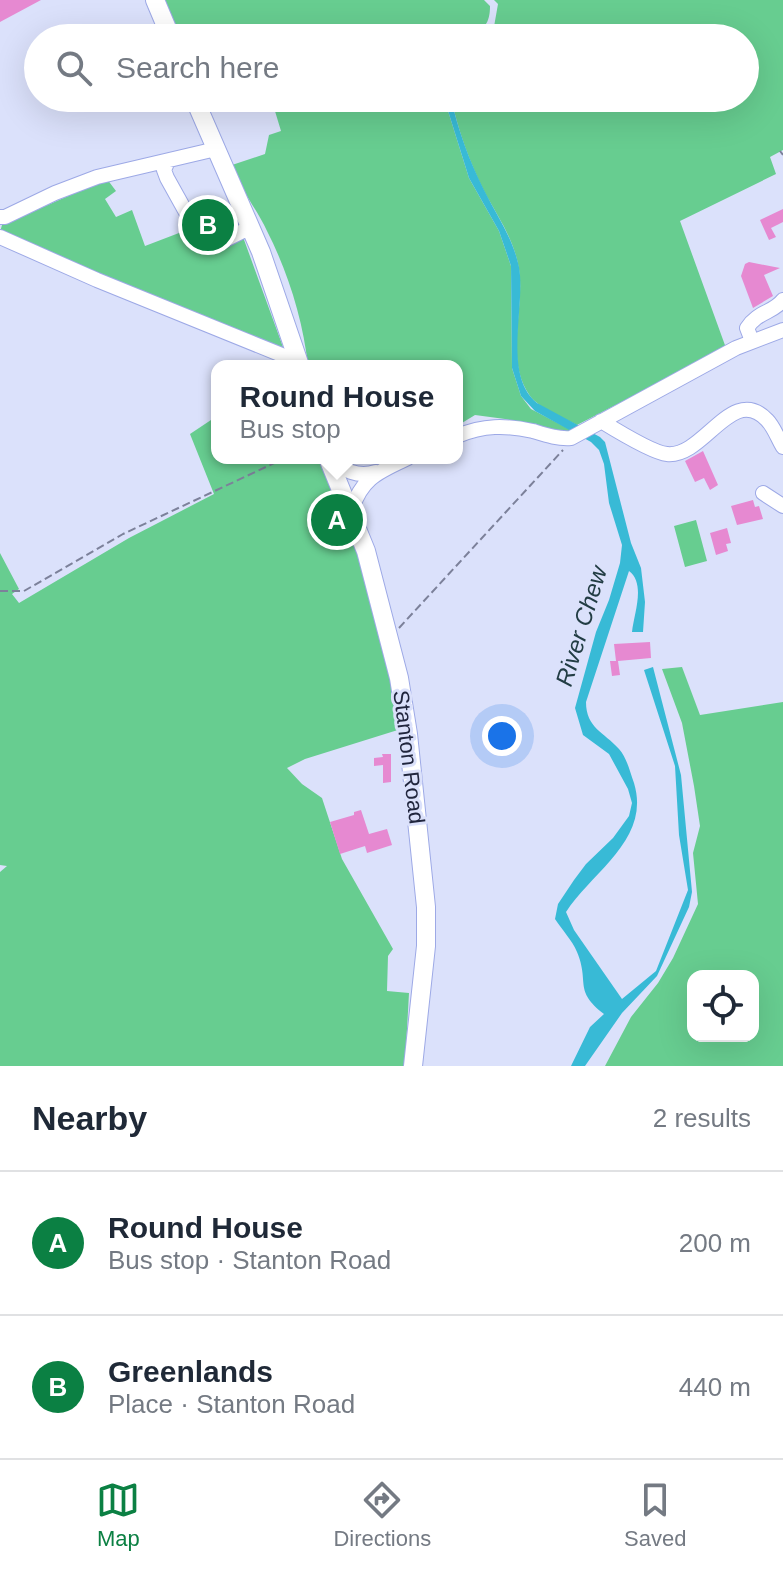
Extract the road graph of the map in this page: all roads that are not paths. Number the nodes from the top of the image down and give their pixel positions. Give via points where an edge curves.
1 (155, 0) edge
2 (165, 24) edge
3 (200, 112) edge
4 (216, 149) junction
5 (168, 161) junction
6 (0, 217) edge
7 (251, 227) junction
8 (0, 237) edge
9 (783, 300) edge
10 (783, 330) edge
11 (752, 341) junction
12 (290, 360) edge
13 (299, 360) edge
14 (598, 423) junction
15 (463, 434) edge
16 (783, 447) edge
17 (331, 464) edge
18 (338, 464) edge
19 (395, 464) edge
20 (377, 472) junction
21 (763, 493) dead end
22 (783, 506) edge
23 (351, 512) junction
24 (413, 1066) edge

1 - 2 main road
3 - 4 main road
4 - 5 street
4 - 7 main road
5 - 6 street via 97,177
5 - 7 street via 167,178 202,241 219,243
7 - 13 main road
8 - 12 street
9 - 11 street via 752,320 747,328
10 - 11 street
11 - 14 street
14 - 15 street via 569,438 506,426
14 - 16 street via 667,454 687,450 731,412 755,412 768,421
17 - 23 main road, Stanton Road
18 - 20 street via 355,474
19 - 20 street
20 - 23 street via 361,486
21 - 22 street
23 - 24 main road, Stanton Road via 388,633 408,734 426,907

